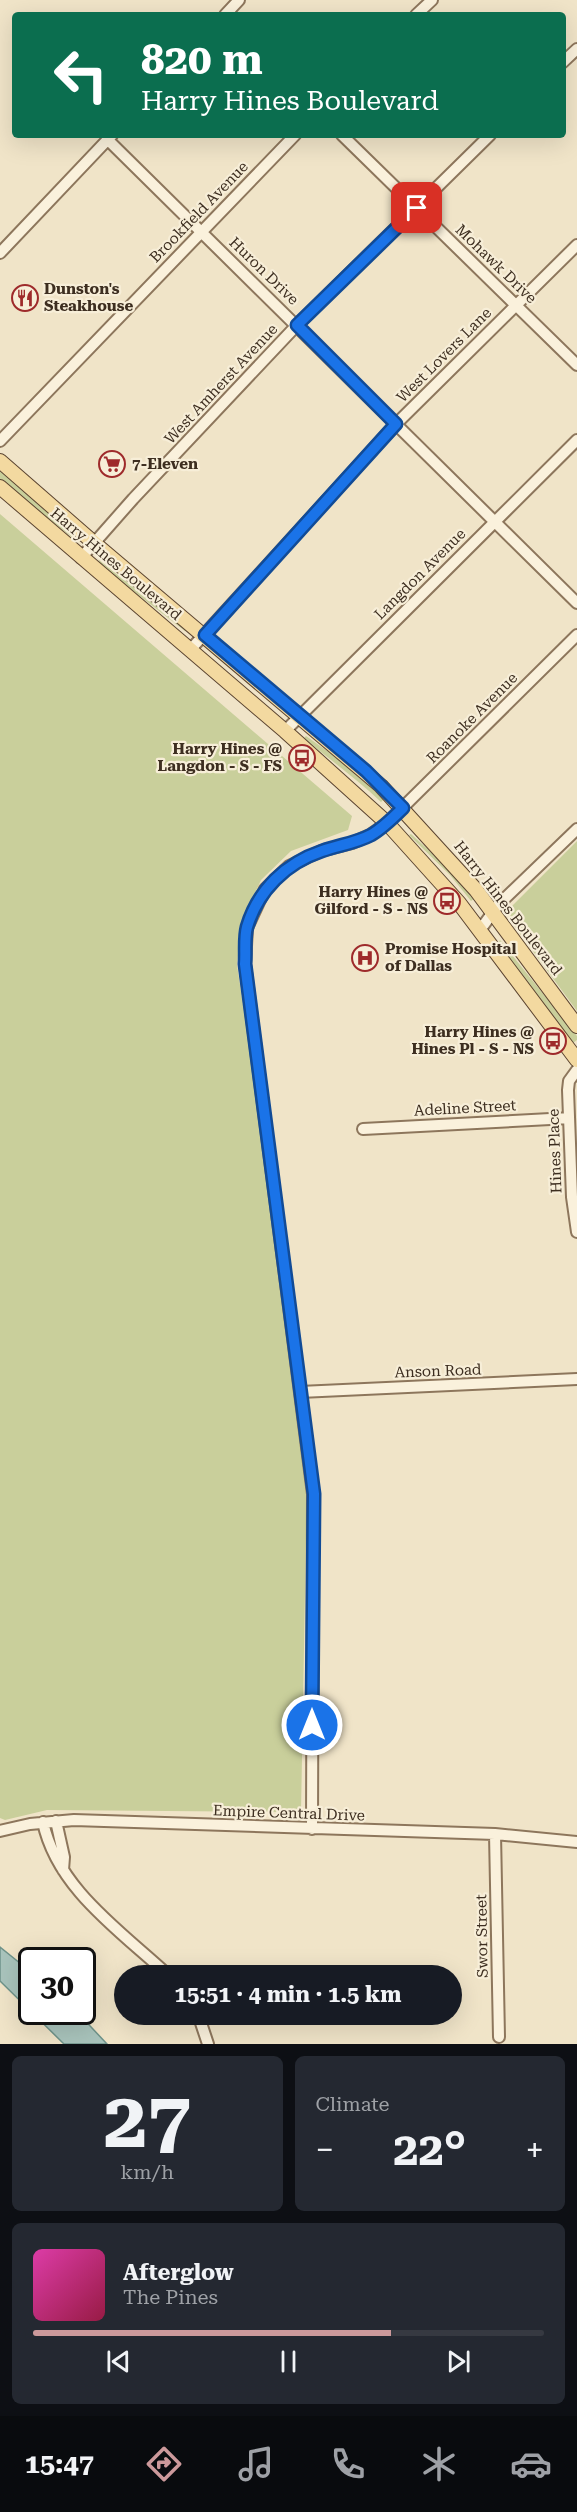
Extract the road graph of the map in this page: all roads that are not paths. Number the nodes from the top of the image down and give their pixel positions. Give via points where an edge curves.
1 (240, 0) edge
2 (432, 0) edge
3 (228, 12) edge
4 (419, 12) edge
5 (577, 49) edge
6 (566, 59) edge
7 (109, 138) edge
8 (111, 138) edge
9 (293, 138) edge
10 (345, 138) edge
11 (487, 138) edge
12 (417, 208) junction
13 (201, 232) junction
14 (577, 245) edge
15 (0, 253) edge
16 (516, 304) junction
17 (297, 325) junction
18 (577, 365) edge
19 (396, 424) junction
20 (577, 440) edge
21 (0, 441) edge
22 (0, 461) edge
23 (0, 487) edge
24 (495, 521) junction
25 (94, 543) junction
26 (81, 558) junction
27 (577, 603) edge
28 (205, 635) junction
29 (577, 635) edge
30 (192, 649) junction
31 (300, 716) junction
32 (285, 731) junction
33 (403, 808) junction
34 (387, 823) junction
35 (577, 829) edge
36 (493, 912) junction
37 (480, 930) junction
38 (577, 1026) edge
39 (577, 1060) edge
40 (577, 1070) edge
41 (569, 1118) junction
42 (363, 1129) dead end
43 (577, 1232) edge
44 (577, 1379) edge
45 (300, 1392) junction
46 (56, 1821) junction
47 (43, 1822) junction
48 (312, 1829) junction
49 (0, 1831) edge
50 (495, 1834) junction
51 (577, 1842) edge
52 (63, 1870) junction
53 (157, 1965) edge
54 (202, 2025) edge
55 (499, 2037) dead end
56 (208, 2044) edge

1 - 3 street
2 - 4 street
5 - 6 street
7 - 15 street
8 - 13 street, Huron Drive
9 - 13 street, Brookfield Avenue
10 - 12 street, Mohawk Drive
11 - 12 street, West Amherst Avenue
12 - 16 street, Mohawk Drive
12 - 17 street, West Amherst Avenue
13 - 17 street, Huron Drive
13 - 21 street, Brookfield Avenue
14 - 16 street, West Lovers Lane
16 - 18 street, Mohawk Drive
16 - 19 street, West Lovers Lane
17 - 19 street, Huron Drive
17 - 25 street, West Amherst Avenue
19 - 24 street, Huron Drive
19 - 28 street, West Lovers Lane
20 - 24 street, Langdon Avenue
22 - 25 main road, Harry Hines Boulevard
23 - 26 main road, Harry Hines Boulevard
24 - 27 street, Huron Drive
24 - 31 street, Langdon Avenue
25 - 26 street, West Amherst Avenue
25 - 28 main road, Harry Hines Boulevard
26 - 30 main road, Harry Hines Boulevard
28 - 30 street, West Lovers Lane
28 - 31 main road, Harry Hines Boulevard
29 - 33 street, Roanoke Avenue
30 - 32 main road, Harry Hines Boulevard
31 - 32 street, Langdon Avenue
31 - 33 main road, Harry Hines Boulevard
32 - 34 main road, Harry Hines Boulevard
33 - 34 street, Roanoke Avenue
33 - 36 main road, Harry Hines Boulevard
34 - 37 main road, Harry Hines Boulevard
34 - 45 street, Roanoke Avenue via 370,835 289,866 265,889 247,928 245,964
35 - 36 street
36 - 37 street
36 - 38 main road, Harry Hines Boulevard
37 - 39 main road, Harry Hines Boulevard
40 - 41 street, Hines Place via 569,1081
41 - 42 street, Adeline Street
41 - 43 street, Hines Place
44 - 45 street, Anson Road
45 - 48 street, Roanoke Avenue via 314,1494
46 - 47 street, Empire Central Drive
46 - 48 street, Empire Central Drive
46 - 52 street
47 - 49 street, Empire Central Drive
47 - 52 street
48 - 50 street, Empire Central Drive
50 - 51 street, Empire Central Drive
50 - 55 street, Swor Street
52 - 53 street via 75,1888
54 - 56 street

